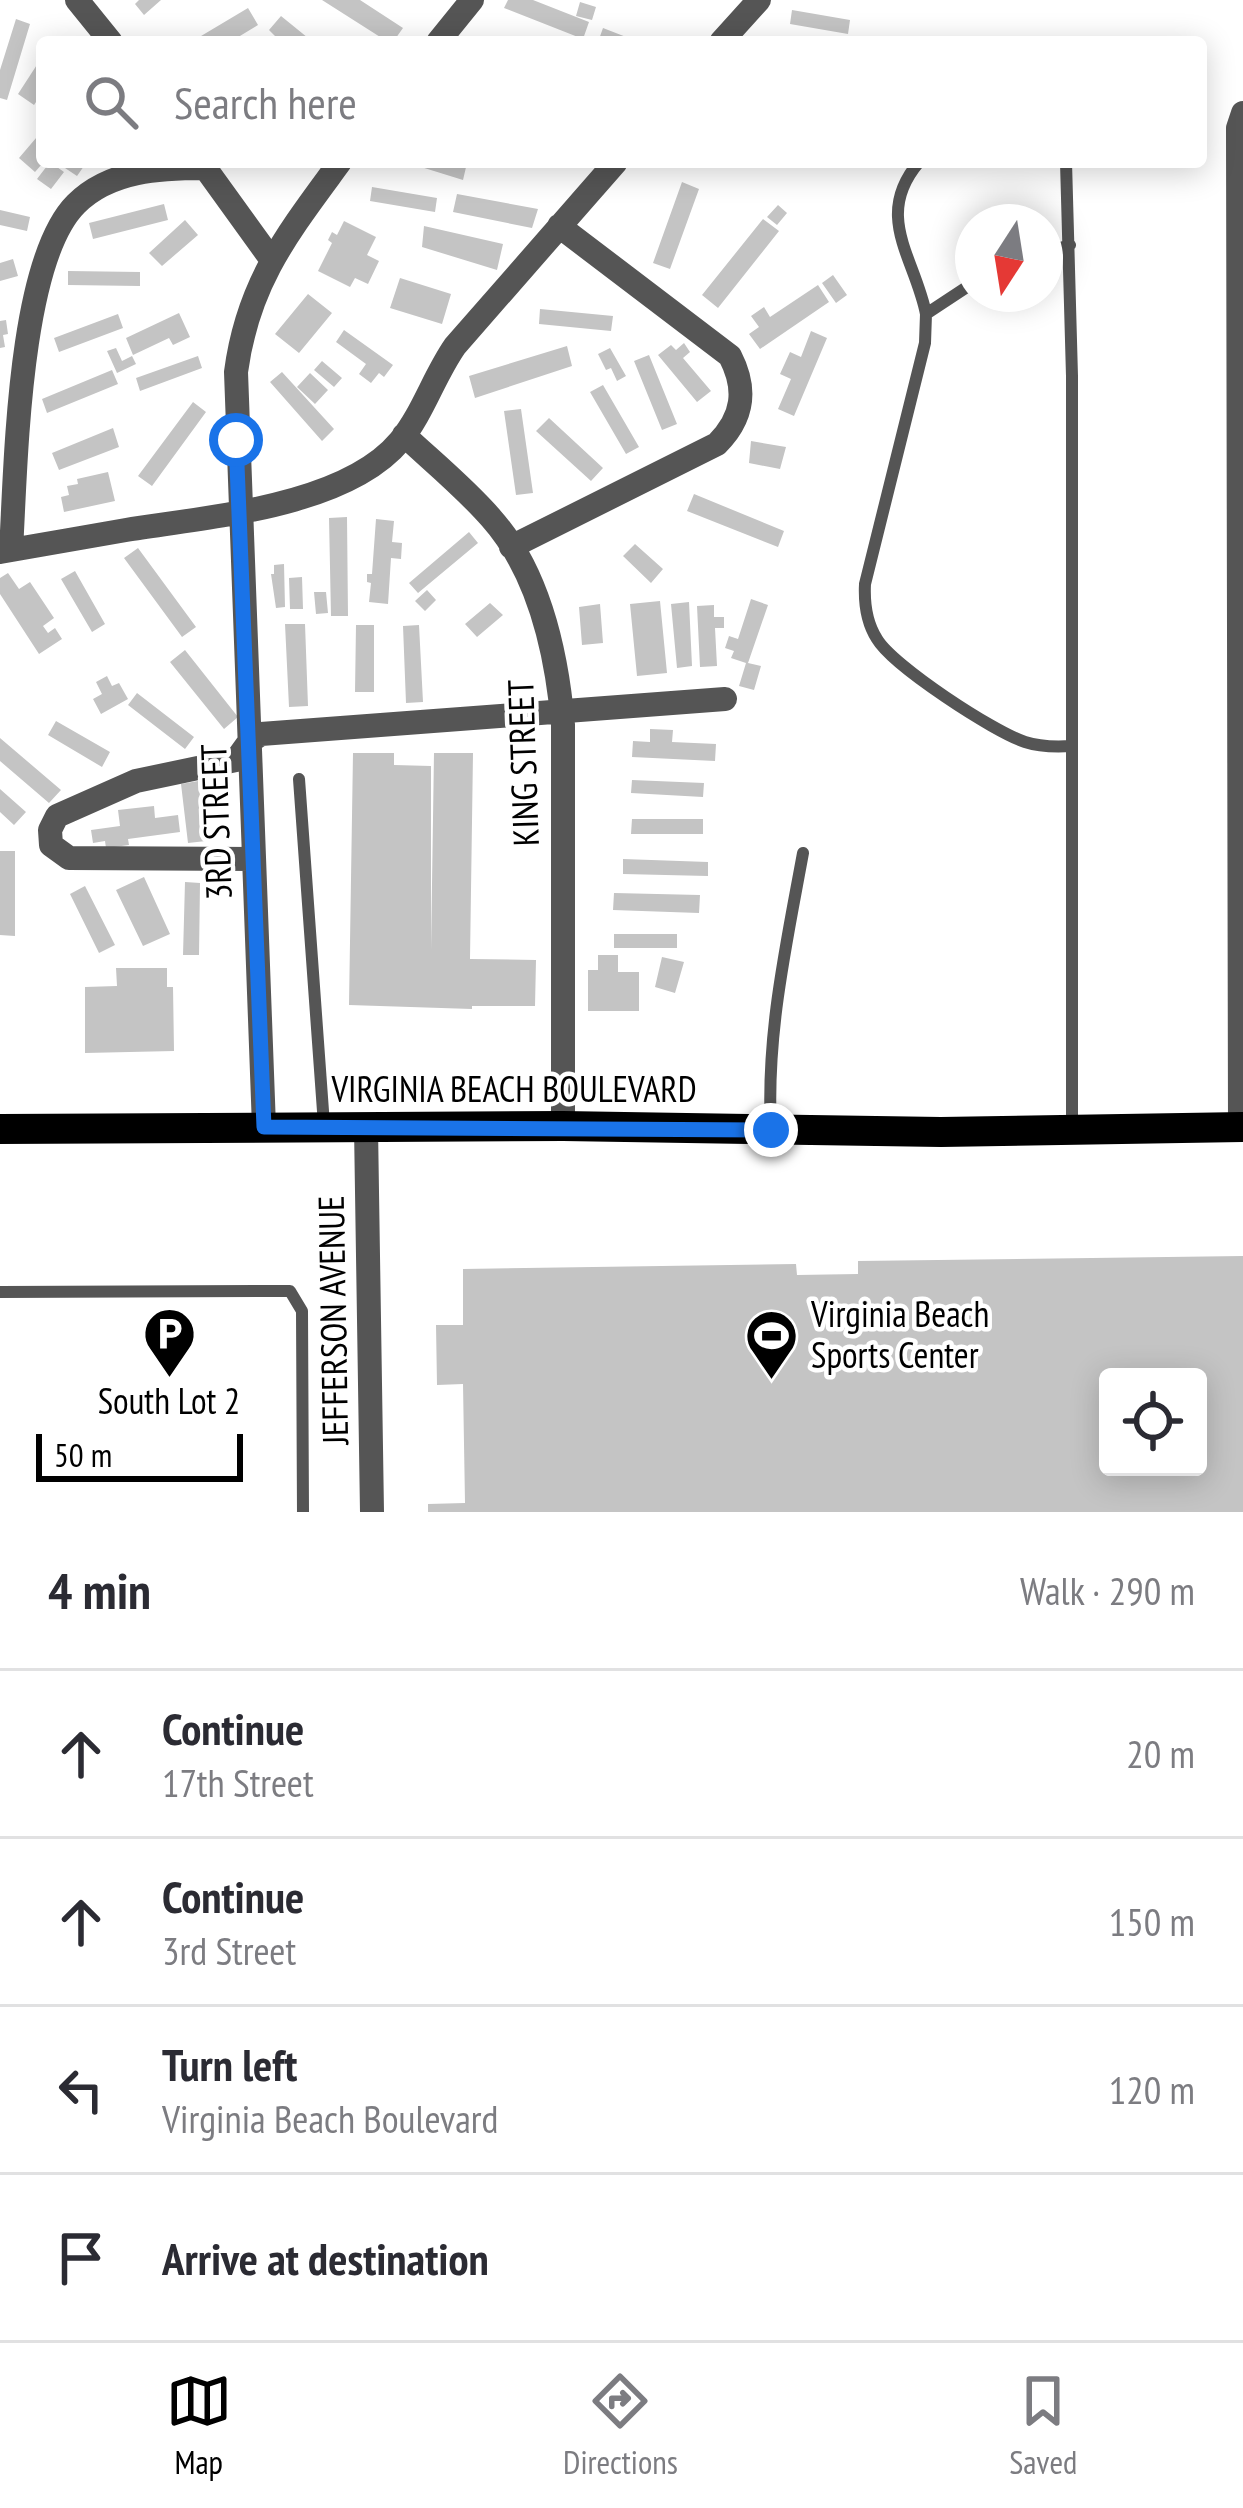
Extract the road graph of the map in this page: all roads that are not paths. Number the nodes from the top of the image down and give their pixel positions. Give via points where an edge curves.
1 (77, 0) edge
2 (472, 0) edge
3 (759, 0) edge
4 (106, 36) edge
5 (442, 36) edge
6 (727, 36) edge
7 (1243, 113) edge
8 (171, 168) edge
9 (205, 168) edge
10 (336, 168) edge
11 (611, 168) edge
12 (915, 168) edge
13 (1066, 168) edge
14 (560, 226) junction
15 (1070, 244) junction
16 (1063, 247) edge
17 (271, 259) junction
18 (955, 295) edge
19 (926, 314) junction
20 (404, 435) junction
21 (239, 514) junction
22 (511, 547) junction
23 (5, 551) edge
24 (725, 699) dead end
25 (562, 710) junction
26 (249, 742) junction
27 (1072, 746) junction
28 (299, 779) dead end
29 (802, 853) dead end
30 (254, 859) junction
31 (324, 1126) junction
32 (365, 1126) junction
33 (562, 1126) junction
34 (264, 1127) junction
35 (1242, 1127) edge
36 (0, 1129) edge
37 (771, 1130) junction
38 (1072, 1130) junction
39 (0, 1292) edge
40 (303, 1512) edge
41 (372, 1512) edge

1 - 4 street
2 - 5 street
3 - 6 street
7 - 35 street
8 - 23 street via 117,178 88,194 45,255 20,392
9 - 17 street
10 - 17 street, 3RD STREET
11 - 14 street
12 - 19 lane via 896,219
13 - 15 lane
14 - 20 street via 455,346
14 - 22 street via 730,356 742,397 717,443
15 - 16 lane
15 - 27 lane
17 - 21 street, 3RD STREET via 253,295 236,372
18 - 19 lane
19 - 27 lane via 865,584 868,621 893,659 1005,734
20 - 21 street via 340,482
20 - 22 street, KING STREET
21 - 23 street
21 - 26 street, 3RD STREET
22 - 25 street, KING STREET via 543,617
24 - 25 street
25 - 26 street via 261,734
25 - 33 street, KING STREET
26 - 30 street, 3RD STREET
26 - 30 street via 236,760 136,781 57,817 50,830 51,844 69,858
27 - 38 lane
28 - 31 lane
29 - 37 lane via 771,1028
30 - 34 street, 3RD STREET
31 - 32 main road, VIRGINIA BEACH BOULEVARD
31 - 34 main road, VIRGINIA BEACH BOULEVARD
32 - 33 main road, VIRGINIA BEACH BOULEVARD
32 - 41 street, JEFFERSON AVENUE
33 - 37 main road, VIRGINIA BEACH BOULEVARD
34 - 36 main road, VIRGINIA BEACH BOULEVARD
35 - 38 main road, VIRGINIA BEACH BOULEVARD
37 - 38 main road, VIRGINIA BEACH BOULEVARD
39 - 40 lane via 290,1291 302,1311

